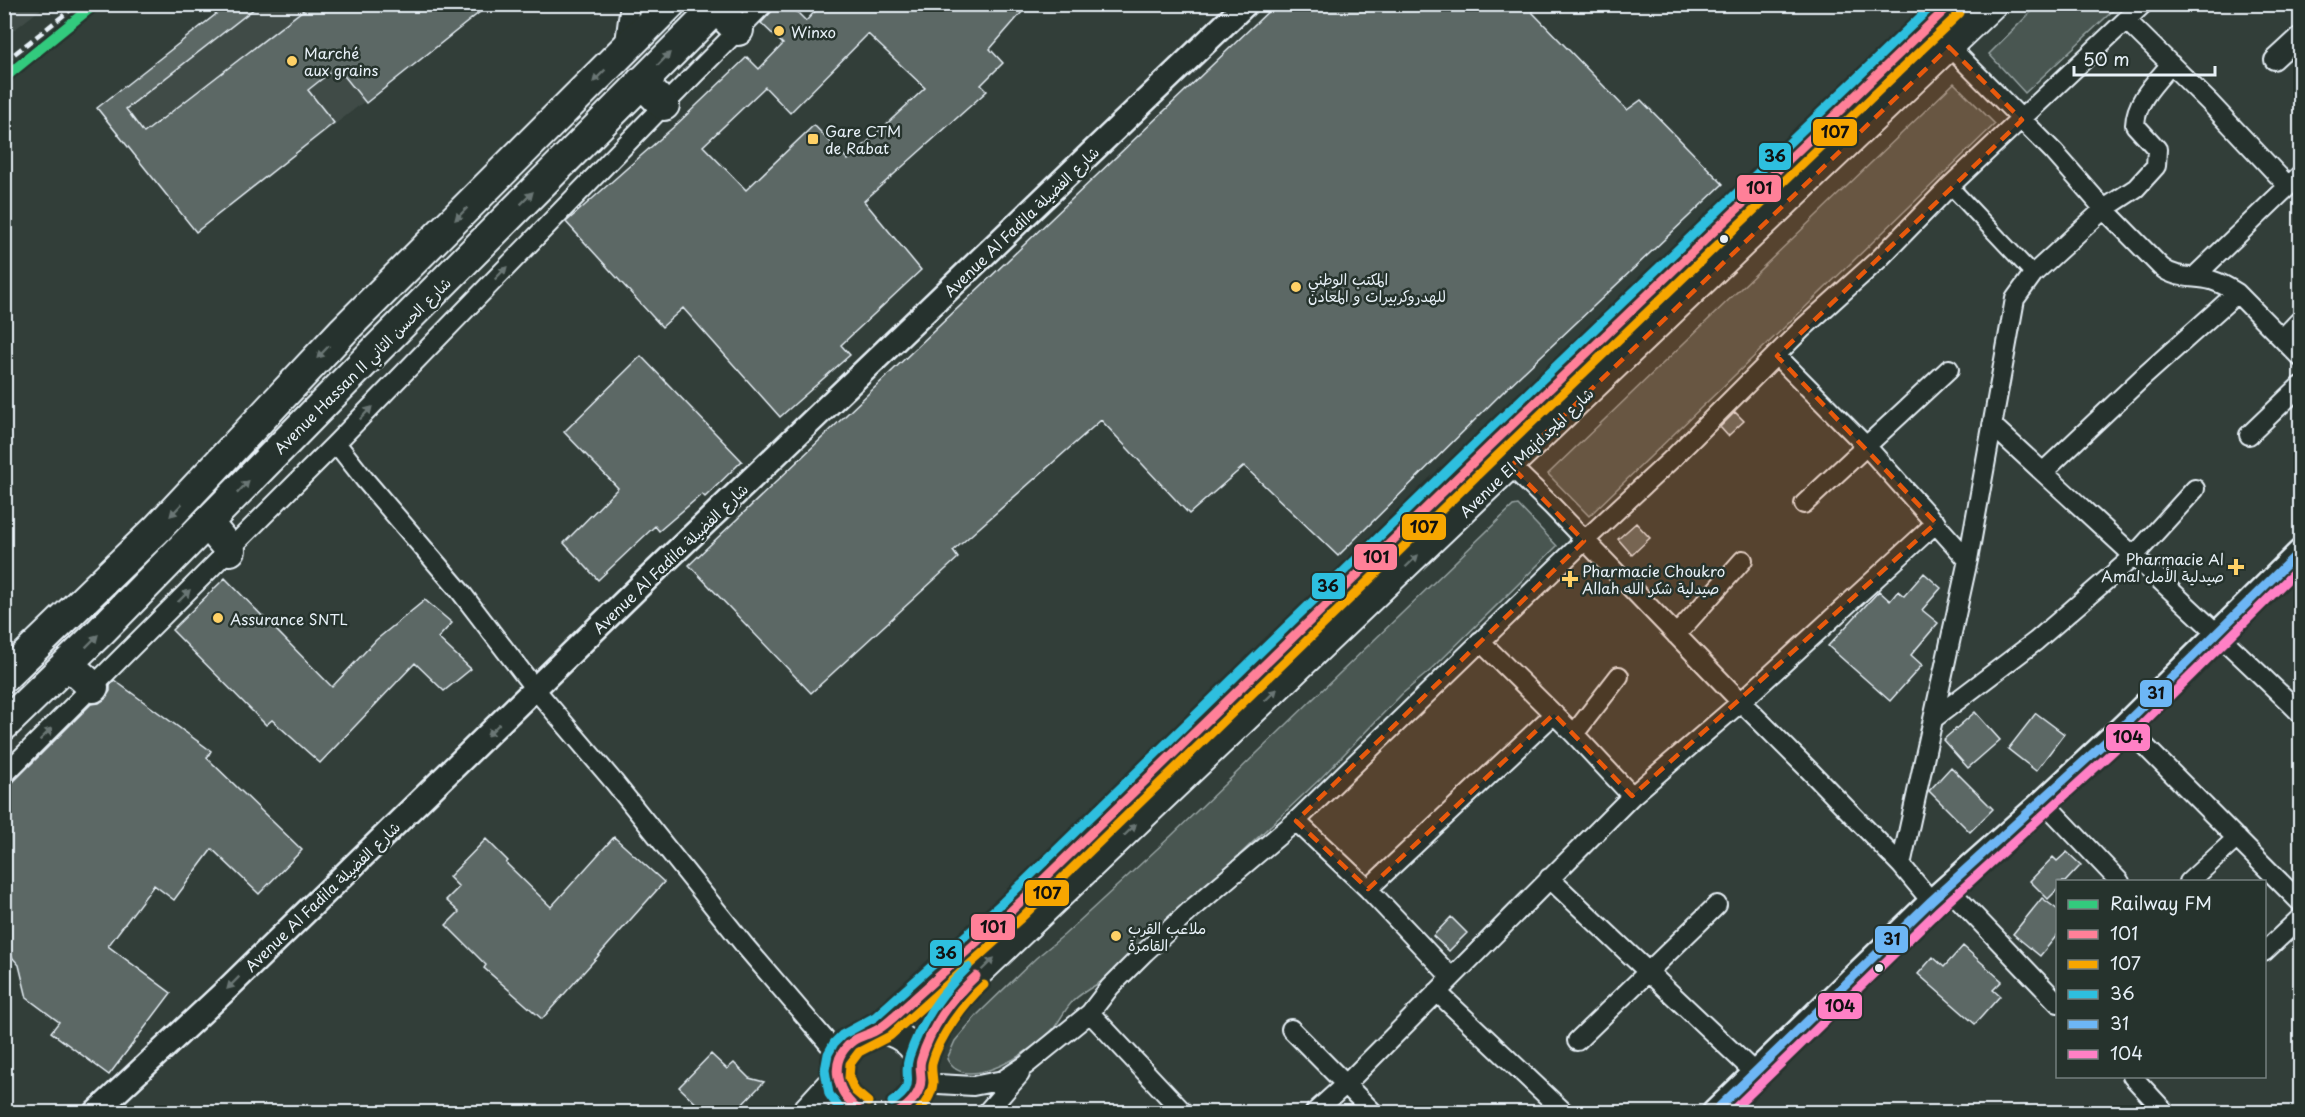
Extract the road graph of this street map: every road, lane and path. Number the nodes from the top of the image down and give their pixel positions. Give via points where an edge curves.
1 (630, 4) edge
2 (670, 4) edge
3 (765, 4) edge
4 (1246, 4) edge
5 (1952, 4) edge
6 (1994, 4) edge
7 (2143, 4) edge
8 (718, 6) edge
9 (2127, 20) junction
10 (1929, 27) junction
11 (738, 30) junction
12 (2301, 36) edge
13 (1949, 47) junction
14 (624, 50) junction
15 (2274, 60) dead end
16 (2171, 64) junction
17 (641, 82) junction
18 (664, 105) junction
19 (2022, 120) junction
20 (2294, 181) edge
21 (1950, 186) junction
22 (2104, 209) junction
23 (2033, 274) junction
24 (2194, 277) junction
25 (2237, 293) junction
26 (2301, 320) edge
27 (2283, 338) junction
28 (1777, 356) junction
29 (2301, 357) edge
30 (1949, 369) dead end
31 (2301, 386) edge
32 (1992, 425) junction
33 (2249, 435) dead end
34 (336, 443) junction
35 (1490, 446) junction
36 (1867, 447) junction
37 (1511, 466) junction
38 (2043, 472) junction
39 (2196, 489) dead end
40 (1804, 504) dead end
41 (1936, 523) junction
42 (208, 524) junction
43 (1584, 541) junction
44 (230, 550) junction
45 (2300, 553) edge
46 (2133, 557) junction
47 (1743, 560) dead end
48 (1968, 560) junction
49 (2217, 631) junction
50 (1676, 635) junction
51 (1480, 641) junction
52 (68, 664) junction
53 (1619, 676) dead end
54 (4, 677) edge
55 (93, 687) junction
56 (535, 689) junction
57 (1741, 702) junction
58 (2301, 713) edge
59 (1554, 714) junction
60 (1934, 719) junction
61 (4, 725) edge
62 (2124, 725) junction
63 (1574, 734) junction
64 (4, 775) edge
65 (1632, 796) junction
66 (2043, 801) junction
67 (1296, 821) junction
68 (2237, 838) junction
69 (1901, 865) junction
70 (1549, 878) junction
71 (2118, 880) edge
72 (2191, 880) edge
73 (1368, 890) junction
74 (1939, 893) junction
75 (2301, 902) edge
76 (1717, 905) dead end
77 (2301, 918) edge
78 (2266, 950) edge
79 (1650, 972) junction
80 (1451, 977) junction
81 (1437, 992) junction
82 (2056, 1001) edge
83 (1090, 1013) junction
84 (1291, 1029) dead end
85 (876, 1032) junction
86 (1577, 1041) dead end
87 (1026, 1065) junction
88 (838, 1067) junction
89 (1754, 1072) junction
90 (921, 1073) junction
91 (2133, 1078) edge
92 (1346, 1084) junction
93 (905, 1110) edge
94 (96, 1113) edge
95 (804, 1113) edge
96 (861, 1113) edge
97 (987, 1113) edge
98 (1183, 1113) edge
99 (1314, 1113) edge
100 (1373, 1113) edge
101 (1564, 1113) edge
102 (1714, 1113) edge
103 (2164, 1113) edge

1 - 14 street
2 - 14 main road
3 - 11 street
4 - 56 street, Avenue Al Fadila شارع الفضيلة
5 - 10 main road, Avenue El Majdشارع المجد
6 - 13 main road, Avenue El Majdشارع المجد
7 - 9 street
8 - 11 main road
17 -> 8 main road, Avenue Hassan II شارع الحسن الثاني
9 - 16 street
9 - 19 street
10 - 13 street
10 - 35 main road, Avenue El Majdشارع المجد
11 - 18 street
12 - 15 street
13 - 19 street
13 - 37 main road, Avenue El Majdشارع المجد
14 -> 54 main road via 344,330 158,528
16 - 20 street
16 - 22 street via 2148,91 2136,114 2136,125 2157,149 2156,166 2136,188
17 - 18 main road
42 -> 17 main road, Avenue Hassan II شارع الحسن الثاني
34 -> 18 street
19 - 21 street
19 - 22 street
20 - 24 street
21 - 23 street
21 - 28 street
22 - 23 street
22 - 24 street via 2168,273
23 - 32 street via 2015,299
24 - 25 street via 2225,285
25 - 27 street
25 - 38 street
26 - 27 street
27 - 29 street
28 - 36 street
28 - 43 street
30 - 36 street
31 - 33 street
32 - 38 street
32 - 48 street
34 - 44 street
34 - 56 street via 460,591
35 - 37 street
35 - 85 main road, Avenue El Majdشارع المجد via 1020,903
36 - 40 street
36 - 41 street
37 - 43 street
90 -> 37 main road, Avenue El Majdشارع المجد via 938,1022 961,990
38 - 46 street
39 - 46 street
41 - 48 street
41 - 57 street
42 - 44 main road
52 -> 42 main road, Avenue Hassan II شارع الحسن الثاني
43 - 50 street
43 - 51 street
55 -> 44 street
45 - 49 street
46 - 49 street
46 - 60 street via 2036,642
47 - 50 street
48 - 60 street
49 - 58 street
49 - 62 street
50 - 57 street
51 - 59 street
51 - 67 street
52 - 55 main road
52 - 61 main road, Avenue Hassan II شارع الحسن الثاني
53 - 63 street
64 -> 55 street
56 - 88 street via 746,946
56 -> 94 street, Avenue Al Fadila شارع الفضيلة
57 - 65 street
57 - 69 street
59 - 63 street
59 - 73 street
60 - 69 street
62 - 66 street
62 - 68 street
63 - 65 street
65 - 70 street
66 - 71 street
66 - 74 street
67 - 73 street
67 - 83 street via 1192,908 1110,987
68 - 72 street
68 - 75 street
69 - 74 street
70 - 79 street
70 - 80 street
73 - 80 street
74 - 82 street
74 - 89 street
76 - 79 street
77 - 78 street
79 - 86 street
79 - 89 street
80 - 81 street
81 - 92 street
81 - 101 street
83 - 87 street
83 - 98 street
84 - 92 street
85 - 88 main road, Avenue El Majdشارع المجد via 849,1044
85 - 90 main road via 888,1032 908,1043 916,1052
87 - 90 street via 1003,1080 961,1087
87 - 97 street
88 - 95 main road, Avenue El Majdشارع المجد
88 - 96 main road via 839,1090
89 - 102 street
90 - 93 main road, Avenue El Majdشارع المجد via 917,1095
91 - 103 street
92 - 99 street
92 - 100 street

